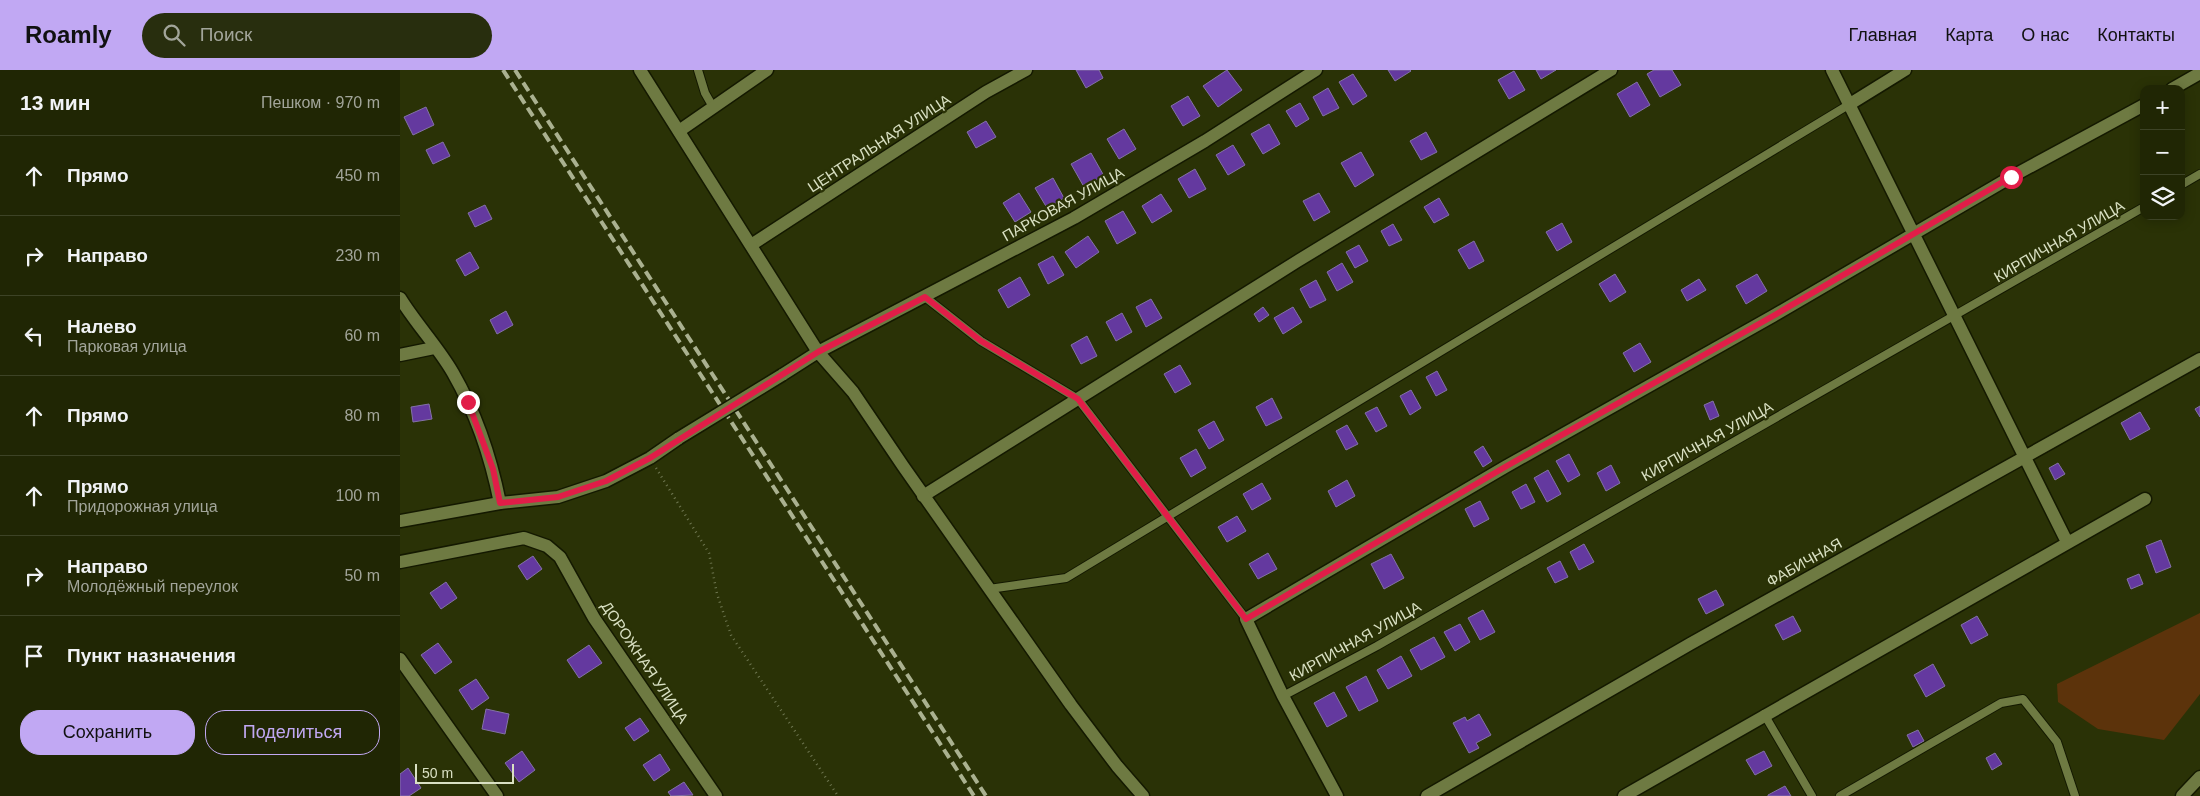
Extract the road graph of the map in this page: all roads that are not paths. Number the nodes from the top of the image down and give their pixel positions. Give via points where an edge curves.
1 (640, 70) edge
2 (698, 70) edge
3 (767, 70) edge
4 (1026, 70) edge
5 (1316, 70) edge
6 (1611, 70) edge
7 (1832, 70) edge
8 (1905, 70) edge
9 (2200, 73) edge
10 (2179, 85) edge
11 (1850, 104) junction
12 (713, 107) junction
13 (2140, 107) edge
14 (679, 131) junction
15 (2200, 174) edge
16 (2185, 183) edge
17 (2140, 209) edge
18 (1913, 234) junction
19 (751, 245) junction
20 (925, 297) junction
21 (400, 298) edge
22 (1955, 317) junction
23 (434, 348) junction
24 (818, 352) junction
25 (400, 355) edge
26 (2200, 360) edge
27 (1078, 399) junction
28 (2025, 457) junction
29 (924, 496) junction
30 (2145, 499) dead end
31 (500, 503) junction
32 (1169, 516) junction
33 (400, 521) edge
34 (2067, 542) junction
35 (400, 562) edge
36 (989, 588) junction
37 (1246, 619) junction
38 (400, 659) edge
39 (1283, 696) junction
40 (1764, 714) junction
41 (2200, 777) edge
42 (496, 796) edge
43 (716, 796) edge
44 (1142, 796) edge
45 (1337, 796) edge
46 (1427, 796) edge
47 (1624, 796) edge
48 (1812, 796) edge
49 (1840, 796) edge
50 (2075, 796) edge
51 (2182, 796) edge

1 - 14 street
2 - 12 lane
3 - 12 street
4 - 19 street, ЦЕНТРАЛЬНАЯ УЛИЦА via 986,92
5 - 20 street, ПАРКОВАЯ УЛИЦА via 1205,142
6 - 27 street
7 - 11 street
8 - 11 street
9 - 10 street
11 - 18 street
11 - 32 lane
12 - 14 street
13 - 18 street
14 - 19 street
15 - 16 lane
17 - 22 lane, КИРПИЧНАЯ УЛИЦА
18 - 22 street
18 - 37 street
19 - 24 street
20 - 24 street, ПАРКОВАЯ УЛИЦА
20 - 27 lane via 981,341
21 - 23 street
22 - 28 street
22 - 39 lane, КИРПИЧНАЯ УЛИЦА via 1377,646
23 - 25 street
23 - 31 street via 452,371 468,402 493,469
24 - 29 street via 853,392
24 - 31 street, ПАРКОВАЯ УЛИЦА, bridge via 650,458 606,481 558,497
26 - 28 street, ФАБИЧНАЯ
27 - 29 street
27 - 32 lane
28 - 34 street
28 - 46 street, ФАБИЧНАЯ via 1690,644
29 - 36 street
30 - 34 street
31 - 33 street, ПАРКОВАЯ УЛИЦА
32 - 36 lane via 1066,578
32 - 37 lane
34 - 40 street
35 - 43 street, ДОРОЖНАЯ УЛИЦА via 524,538 547,546 560,557 594,618
36 - 44 street via 1077,713
37 - 39 street
38 - 42 street
39 - 45 street
40 - 47 street
40 - 48 lane
41 - 51 street
49 - 50 lane via 2001,703 2023,699 2057,742

